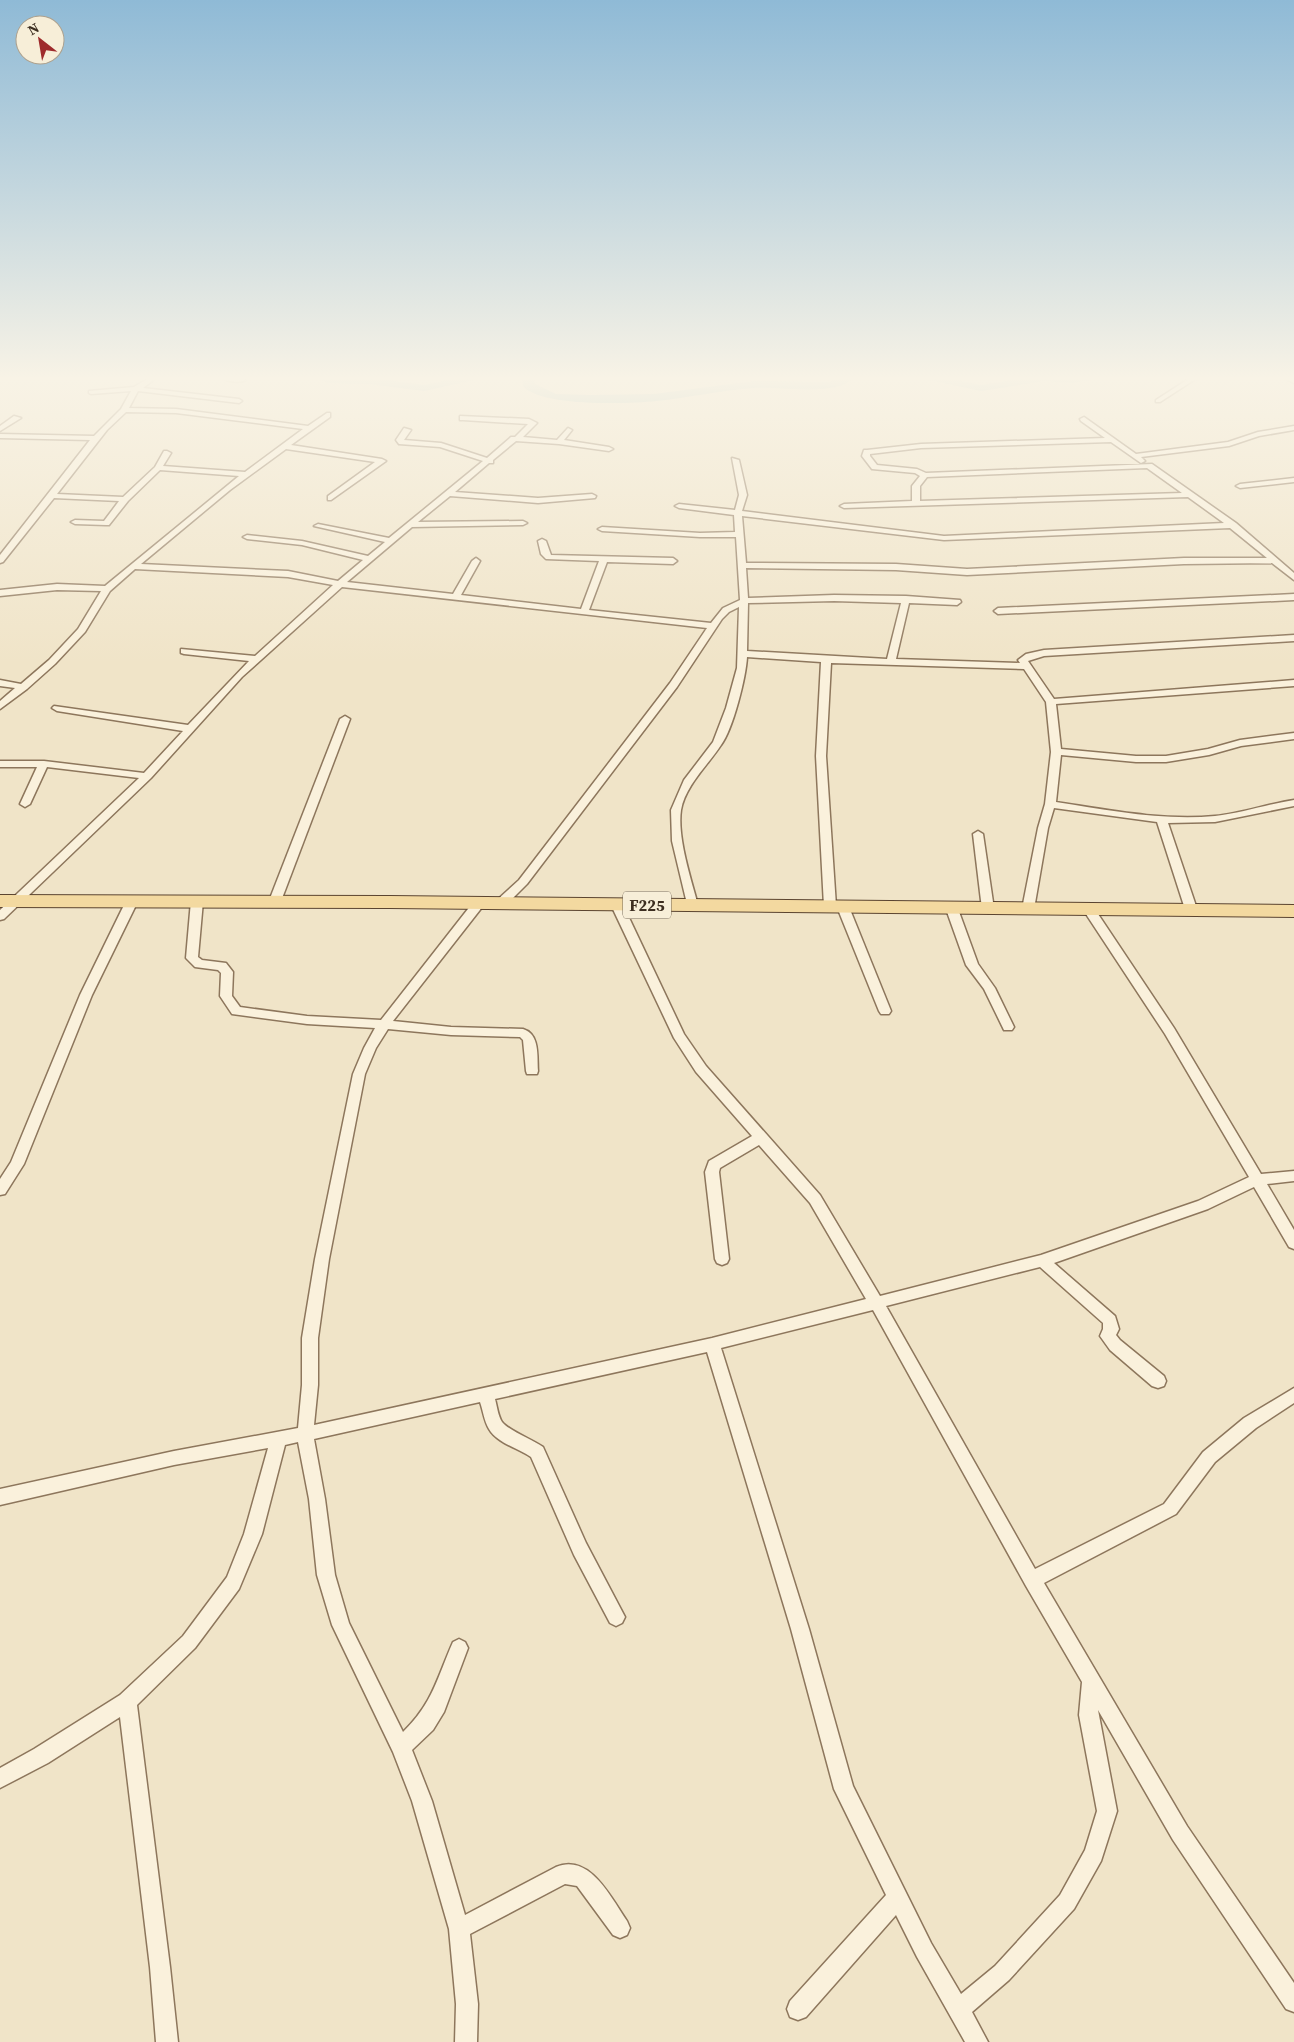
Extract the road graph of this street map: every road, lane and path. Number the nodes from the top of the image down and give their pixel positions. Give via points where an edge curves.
1 (69, 473) edge
2 (152, 473) edge
3 (236, 473) edge
4 (365, 473) edge
5 (475, 473) edge
6 (738, 473) edge
7 (922, 473) edge
8 (968, 473) edge
9 (1160, 473) edge
10 (246, 474) joint
11 (925, 475) junction
12 (1294, 480) edge
13 (1240, 486) dead end
14 (449, 494) junction
15 (1190, 495) junction
16 (52, 496) junction
17 (592, 496) dead end
18 (331, 498) dead end
19 (125, 499) junction
20 (916, 503) junction
21 (678, 506) dead end
22 (844, 506) dead end
23 (738, 513) junction
24 (75, 522) dead end
25 (523, 523) dead end
26 (410, 525) junction
27 (1234, 525) junction
28 (318, 526) dead end
29 (602, 529) dead end
30 (739, 534) junction
31 (248, 538) dead end
32 (390, 541) junction
33 (542, 541) dead end
34 (370, 559) junction
35 (604, 559) junction
36 (0, 560) edge
37 (1273, 560) junction
38 (476, 561) dead end
39 (672, 561) dead end
40 (133, 566) junction
41 (741, 566) junction
42 (1294, 577) edge
43 (340, 584) junction
44 (107, 589) junction
45 (0, 593) edge
46 (1294, 597) edge
47 (455, 598) junction
48 (906, 599) junction
49 (744, 601) junction
50 (957, 602) dead end
51 (998, 611) dead end
52 (584, 612) junction
53 (713, 626) junction
54 (1294, 638) edge
55 (184, 651) dead end
56 (744, 654) junction
57 (256, 659) junction
58 (826, 660) junction
59 (891, 663) junction
60 (1028, 666) junction
61 (0, 683) edge
62 (1294, 683) edge
63 (24, 687) junction
64 (1051, 702) junction
65 (0, 706) edge
66 (57, 708) dead end
67 (345, 719) dead end
68 (191, 729) junction
69 (1294, 736) edge
70 (1056, 752) junction
71 (0, 764) edge
72 (44, 764) junction
73 (147, 776) junction
74 (1294, 803) edge
75 (25, 804) dead end
76 (1050, 804) junction
77 (1162, 820) junction
78 (978, 834) dead end
79 (8, 901) edge
80 (132, 901) junction
81 (196, 901) junction
82 (275, 901) junction
83 (479, 903) junction
84 (501, 903) junction
85 (617, 905) junction
86 (692, 905) junction
87 (837, 907) junction
88 (1088, 908) junction
89 (952, 909) junction
90 (988, 909) junction
91 (1028, 909) junction
92 (1191, 909) junction
93 (1294, 911) edge
94 (0, 916) edge
95 (885, 1011) dead end
96 (384, 1024) junction
97 (1008, 1027) dead end
98 (532, 1071) dead end
99 (760, 1138) junction
100 (1294, 1176) edge
101 (1256, 1180) junction
102 (0, 1190) edge
103 (1294, 1242) edge
104 (722, 1259) dead end
105 (1042, 1261) junction
106 (876, 1302) junction
107 (712, 1344) junction
108 (1158, 1381) dead end
109 (486, 1394) junction
110 (1294, 1395) edge
111 (304, 1434) junction
112 (279, 1438) junction
113 (0, 1496) edge
114 (1032, 1580) junction
115 (616, 1616) dead end
116 (459, 1648) dead end
117 (1091, 1682) junction
118 (127, 1702) junction
119 (401, 1747) junction
120 (0, 1778) edge
121 (898, 1897) junction
122 (620, 1928) dead end
123 (459, 1929) junction
124 (1294, 2001) edge
125 (798, 2009) dead end
126 (958, 2010) junction
127 (167, 2042) edge
128 (466, 2042) edge
129 (977, 2042) edge

1 - 16 street
2 - 19 street
3 - 10 street
4 - 18 street
5 - 14 street
6 - 23 street via 743,495
7 - 11 street
8 - 11 street
9 - 15 street
10 - 40 street
11 - 20 street via 916,486
12 - 13 street
14 - 17 street via 540,502
14 - 26 street
15 - 20 street
15 - 27 street
16 - 19 street
16 - 36 street
19 - 24 street via 106,523
20 - 22 street
21 - 23 street
23 - 27 street via 944,538
23 - 30 street
25 - 26 street
26 - 32 street
27 - 37 street
28 - 32 street
29 - 30 street
30 - 41 street
31 - 34 street via 302,544
32 - 34 street
33 - 35 street via 549,557
34 - 43 street
35 - 39 street
35 - 52 street
37 - 41 street via 967,572 896,567
37 - 42 street
38 - 47 street
40 - 43 street via 288,574
40 - 44 street
41 - 49 street
43 - 47 street
43 - 57 street
44 - 45 street via 57,587
44 - 63 street via 82,630
46 - 51 street
47 - 52 street
48 - 49 street
48 - 50 street
48 - 59 street
49 - 53 street via 726,610
49 - 56 street
52 - 53 street
53 - 84 street via 674,685 523,882
54 - 60 street via 1044,653 1023,660
55 - 57 street
56 - 58 street
56 - 86 street via 731,708 718,743 689,780 676,810 677,841
57 - 68 street
58 - 59 street
58 - 87 street via 821,756
59 - 60 street
60 - 64 street
61 - 63 street
62 - 64 street
63 - 65 street
64 - 70 street
66 - 68 street
67 - 82 street
68 - 73 street
69 - 70 street via 1240,743 1166,759
70 - 76 street
71 - 72 street
72 - 73 street
72 - 75 street
73 - 79 street
74 - 77 street via 1216,818
76 - 77 street
76 - 91 street
77 - 92 street
78 - 90 street
79 - 80 main road, F225
79 - 94 street
80 - 81 main road, F225
80 - 102 street via 86,995 17,1164
81 - 82 main road, F225
81 - 96 street via 192,958 199,964 222,966 227,972 226,996 236,1011 307,1020
82 - 83 main road, F225
83 - 84 main road, F225
83 - 96 street
84 - 85 main road, F225
85 - 86 main road, F225
85 - 99 street via 678,1035 701,1069
86 - 87 main road, F225
87 - 89 main road, F225
87 - 95 street
88 - 91 main road, F225
88 - 92 main road, F225
88 - 101 street via 1126,960 1181,1048
89 - 90 main road, F225
89 - 97 street via 972,965 990,988
90 - 91 main road, F225
92 - 93 main road, F225
96 - 98 street via 451,1031 523,1033 529,1038
96 - 111 street via 359,1074 322,1260 310,1338 310,1385
99 - 104 street via 714,1165 712,1172
99 - 106 street via 814,1200
100 - 101 street
101 - 103 street
101 - 105 street via 1203,1205
105 - 106 street
105 - 108 street via 1110,1320 1108,1336 1111,1340
106 - 107 street
106 - 114 street
107 - 109 street
107 - 121 street via 800,1629 844,1789
109 - 111 street
109 - 115 street via 495,1425 504,1434 537,1452 580,1549
110 - 114 street via 1250,1423 1209,1457 1170,1509
111 - 112 street
111 - 119 street via 326,1574 341,1626
112 - 113 street
112 - 118 street via 253,1534 233,1583 189,1642
114 - 117 street
116 - 119 street via 438,1705 426,1723
117 - 124 street via 1180,1833
117 - 126 street via 1088,1715 1107,1811 1094,1854 1067,1902 1002,1973
118 - 120 street
118 - 127 street
119 - 123 street via 422,1801
121 - 125 street
121 - 126 street
122 - 123 street via 584,1879 563,1874
123 - 128 street via 467,2004
126 - 129 street

